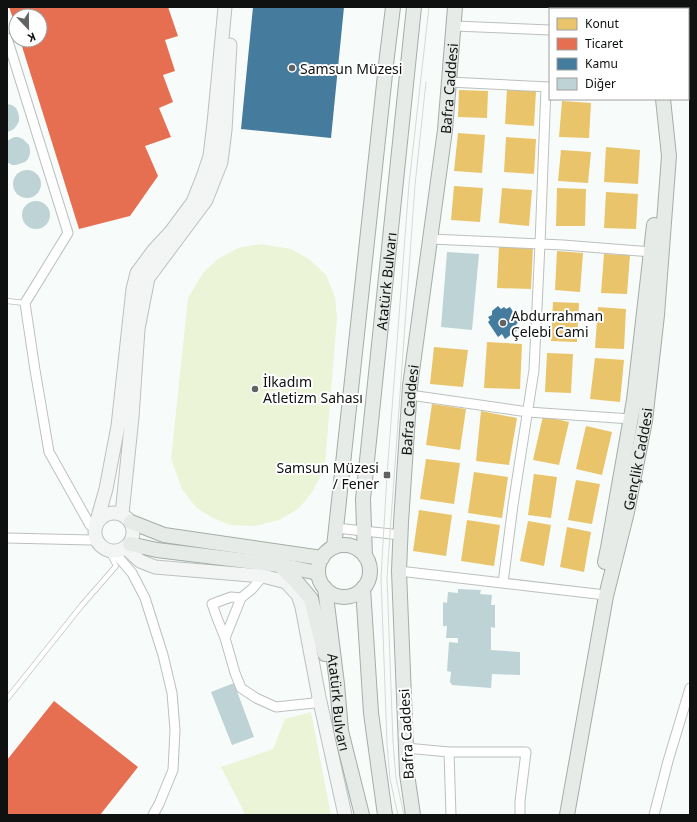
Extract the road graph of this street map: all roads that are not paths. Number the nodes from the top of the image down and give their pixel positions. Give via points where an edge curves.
1 (225, 7) edge
2 (232, 7) edge
3 (393, 7) edge
4 (414, 7) edge
5 (455, 7) edge
6 (454, 26) junction
7 (549, 30) edge
8 (7, 38) edge
9 (449, 82) junction
10 (548, 87) edge
11 (656, 100) edge
12 (663, 100) edge
13 (430, 239) junction
14 (540, 244) junction
15 (652, 252) junction
16 (7, 301) edge
17 (25, 303) junction
18 (410, 395) junction
19 (528, 412) junction
20 (631, 419) junction
21 (126, 518) junction
22 (336, 528) junction
23 (95, 530) junction
24 (364, 531) junction
25 (401, 535) junction
26 (7, 538) edge
27 (334, 547) junction
28 (119, 549) junction
29 (365, 556) junction
30 (322, 558) junction
31 (279, 565) junction
32 (399, 571) junction
33 (318, 573) junction
34 (263, 576) junction
35 (503, 583) junction
36 (325, 588) junction
37 (363, 588) junction
38 (601, 595) junction
39 (241, 598) junction
40 (225, 638) junction
41 (690, 688) edge
42 (319, 697) junction
43 (7, 698) edge
44 (341, 731) junction
45 (406, 748) junction
46 (449, 752) junction
47 (153, 815) edge
48 (345, 815) edge
49 (362, 815) edge
50 (386, 815) edge
51 (413, 815) edge
52 (451, 815) edge
53 (520, 815) edge
54 (561, 815) edge
55 (567, 815) edge
56 (654, 815) edge

1 - 23 street via 210,156 193,202 137,273 118,426
2 - 21 street via 225,130 220,162 206,200 148,278 138,329
3 - 22 main road, Atatürk Bulvarı
4 - 24 main road, Atatürk Bulvarı via 363,499
5 - 6 main road, Bafra Caddesi
6 - 7 street
6 - 9 main road, Bafra Caddesi
8 - 17 street via 68,234
9 - 10 street
9 - 13 main road, Bafra Caddesi
10 - 14 street
11 - 15 main road, Gençlik Caddesi via 660,166
12 - 38 main road, Gençlik Caddesi via 669,156 657,315 644,429 627,512
13 - 14 street
13 - 18 main road, Bafra Caddesi
14 - 15 street
14 - 19 street via 534,370
15 - 20 main road, Gençlik Caddesi
16 - 17 lane
17 - 23 street via 49,452
18 - 19 street
18 - 25 main road, Bafra Caddesi
19 - 20 street
19 - 35 street
20 - 38 main road, Gençlik Caddesi
21 - 23 street via 116,513 104,515
21 - 28 street via 133,527 133,539
21 - 30 main road via 164,536
22 - 24 street
22 - 27 main road, Atatürk Bulvarı
23 - 26 street via 91,540
23 - 28 street via 97,542 102,548
24 - 25 street
24 - 29 main road, Atatürk Bulvarı
25 - 32 main road, Bafra Caddesi
27 - 29 main road via 351,546
27 - 30 main road
28 - 31 main road via 157,550
28 - 34 street via 155,567
28 - 43 lane via 116,566
28 - 47 street via 145,598 172,693 176,730 173,770
29 - 37 main road, Atatürk Bulvarı via 370,572
30 - 33 main road
31 - 33 main road
31 - 44 main road via 311,599 323,642
32 - 35 street
32 - 45 main road, Bafra Caddesi
33 - 36 main road, Atatürk Bulvarı
34 - 39 street
34 - 42 street via 286,582 298,595
35 - 38 street
36 - 37 main road via 340,596 348,596
36 - 44 main road, Atatürk Bulvarı
37 - 50 main road, Atatürk Bulvarı via 371,713
38 - 54 main road, Gençlik Caddesi via 584,670
38 - 55 main road, Gençlik Caddesi
39 - 40 street
39 - 40 street via 231,597 212,604
40 - 42 street via 241,688 256,698 276,707 314,703
41 - 56 street
42 - 48 street
44 - 49 main road, Atatürk Bulvarı
45 - 46 street
45 - 51 main road, Bafra Caddesi
46 - 52 street
46 - 53 street via 526,752

